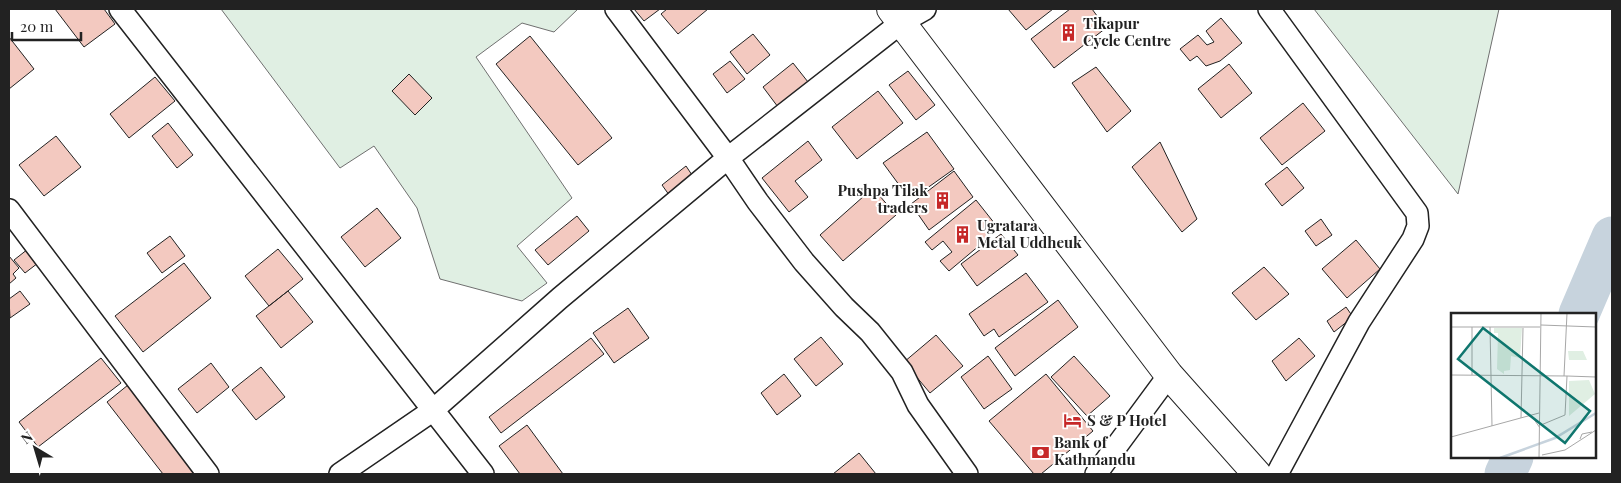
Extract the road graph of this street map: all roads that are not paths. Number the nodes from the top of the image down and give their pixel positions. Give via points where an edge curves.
1 (120, 9) edge
2 (616, 9) edge
3 (925, 9) edge
4 (1269, 9) edge
5 (896, 16) edge
6 (728, 158) junction
7 (9, 210) edge
8 (1169, 375) junction
9 (432, 411) junction
10 (208, 474) edge
11 (340, 474) edge
12 (483, 474) edge
13 (968, 474) edge
14 (1096, 474) edge
15 (1257, 474) edge
16 (1278, 474) edge

1 - 9 street
2 - 6 street
3 - 5 street
4 - 16 street via 1417,213 1418,226 1413,239 1359,322
5 - 6 street
5 - 8 main road
6 - 9 street via 560,298
6 - 13 street via 804,262 870,332 902,372 918,405
7 - 10 street
8 - 14 street
8 - 15 main road
9 - 11 street
9 - 12 street

